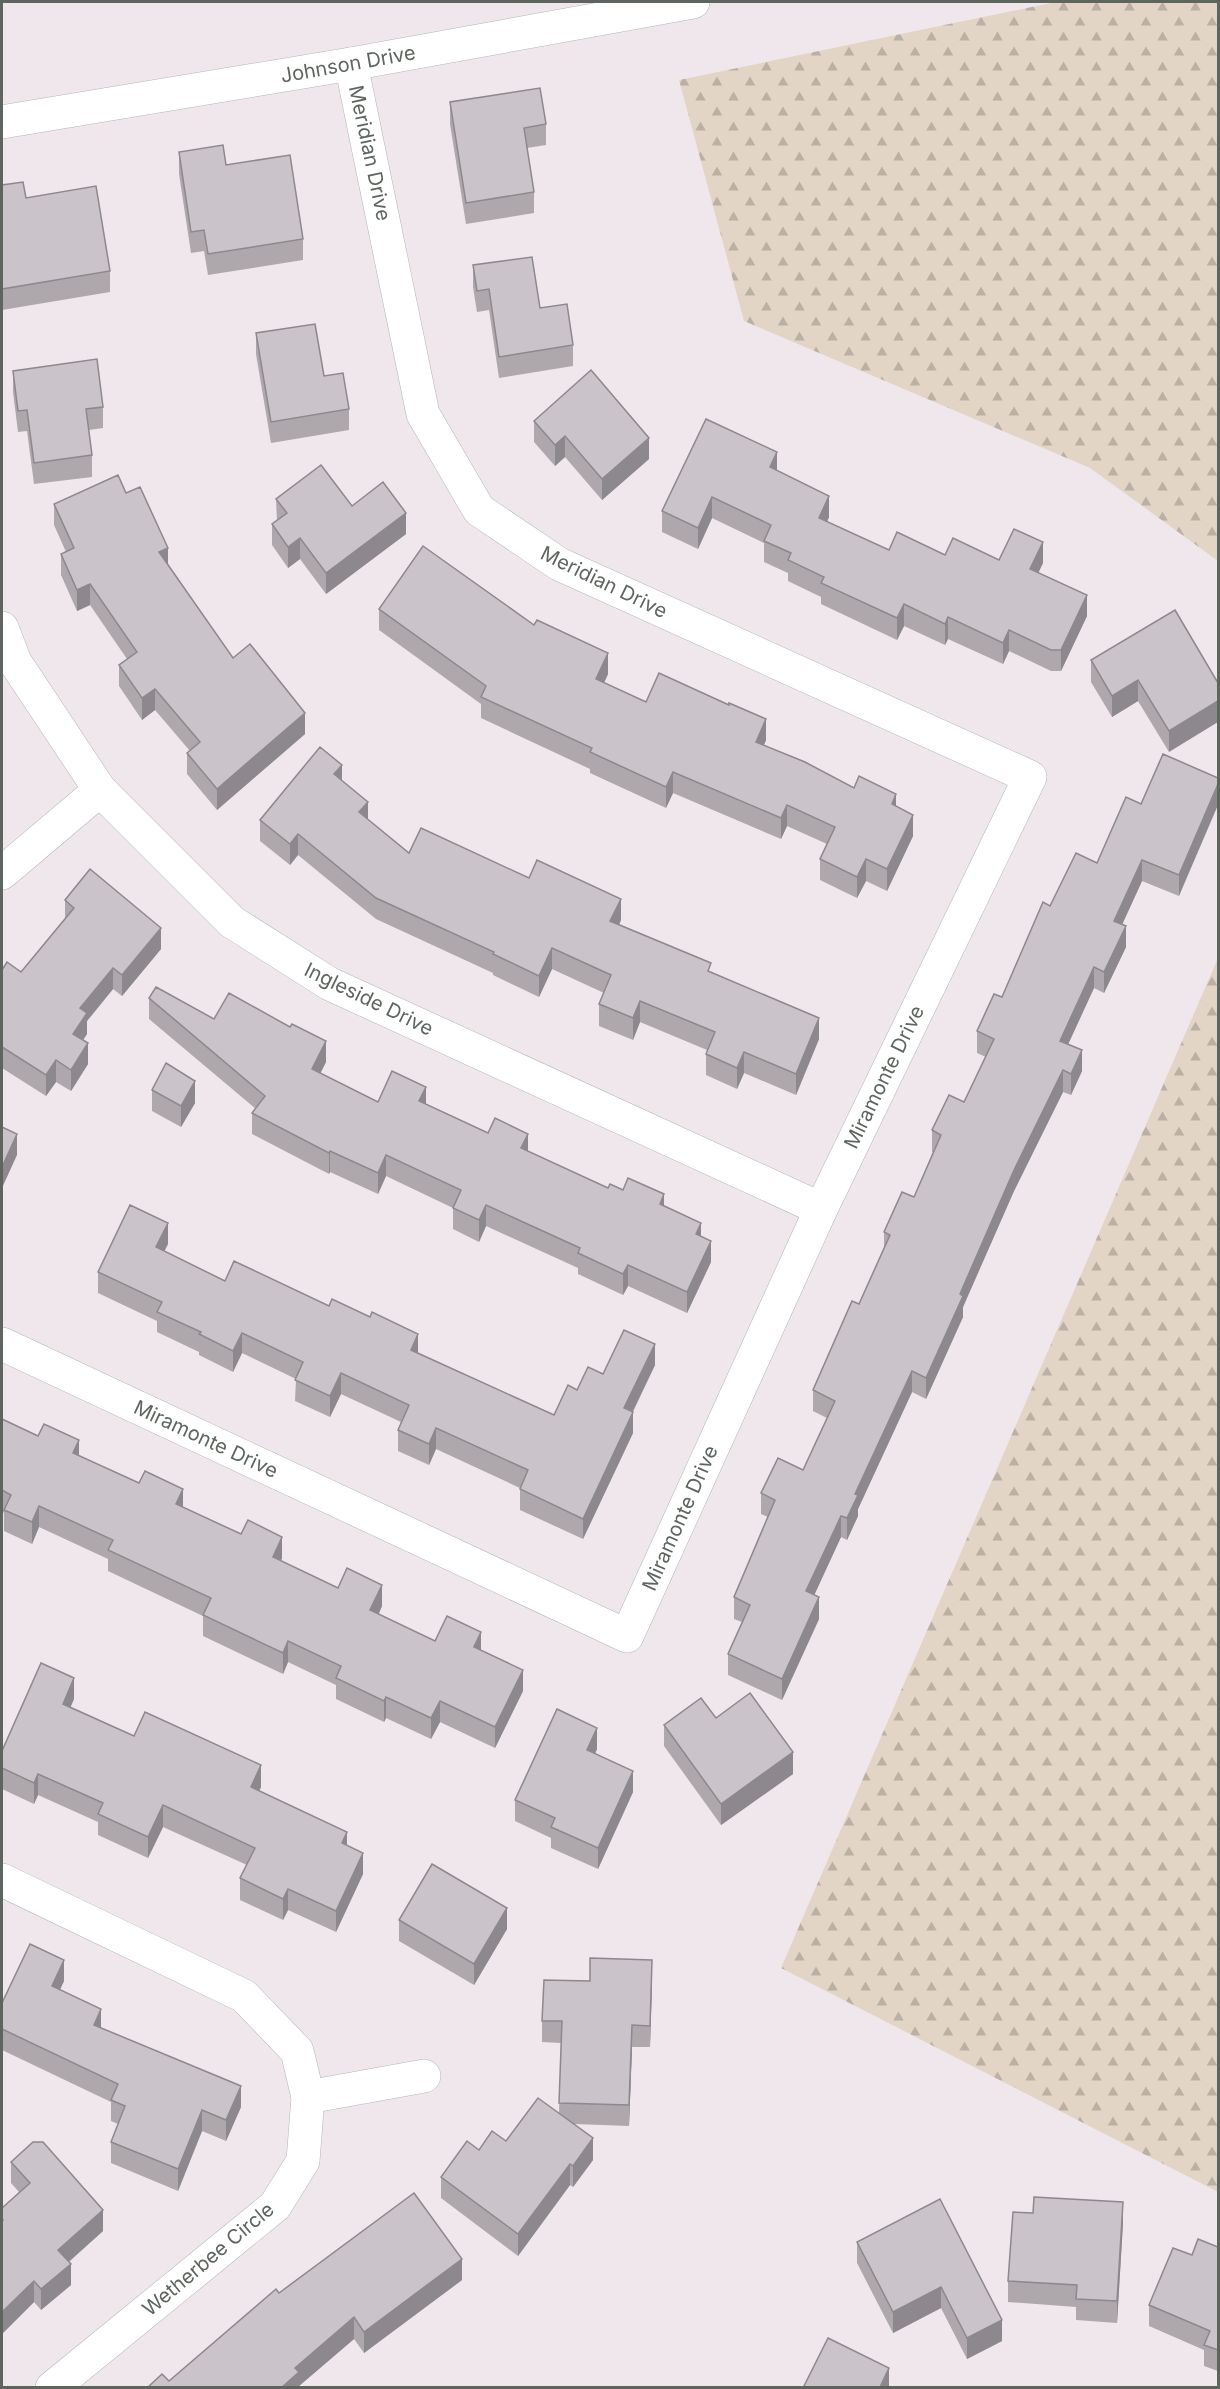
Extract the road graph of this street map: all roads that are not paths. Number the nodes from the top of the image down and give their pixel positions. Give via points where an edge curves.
1 (693, 2) edge
2 (351, 64) junction
3 (2, 122) edge
4 (2, 628) edge
5 (1030, 777) joint
6 (100, 790) junction
7 (2, 873) edge
8 (821, 1209) junction
9 (2, 1344) edge
10 (2, 1880) edge
11 (424, 2076) dead end
12 (308, 2097) junction
13 (52, 2388) edge

1 - 2 street, Johnson Drive
2 - 3 street, Johnson Drive
2 - 5 street, Meridian Drive via 423,414 479,510 559,564
4 - 6 street, Ingleside Drive via 15,662
5 - 8 street, Miramonte Drive
6 - 7 street
6 - 8 street, Ingleside Drive via 232,921 330,984
8 - 9 street, Miramonte Drive via 627,1636
10 - 12 street, Wetherbee Circle via 244,1996 297,2051
11 - 12 street
12 - 13 street, Wetherbee Circle via 303,2161 276,2206

